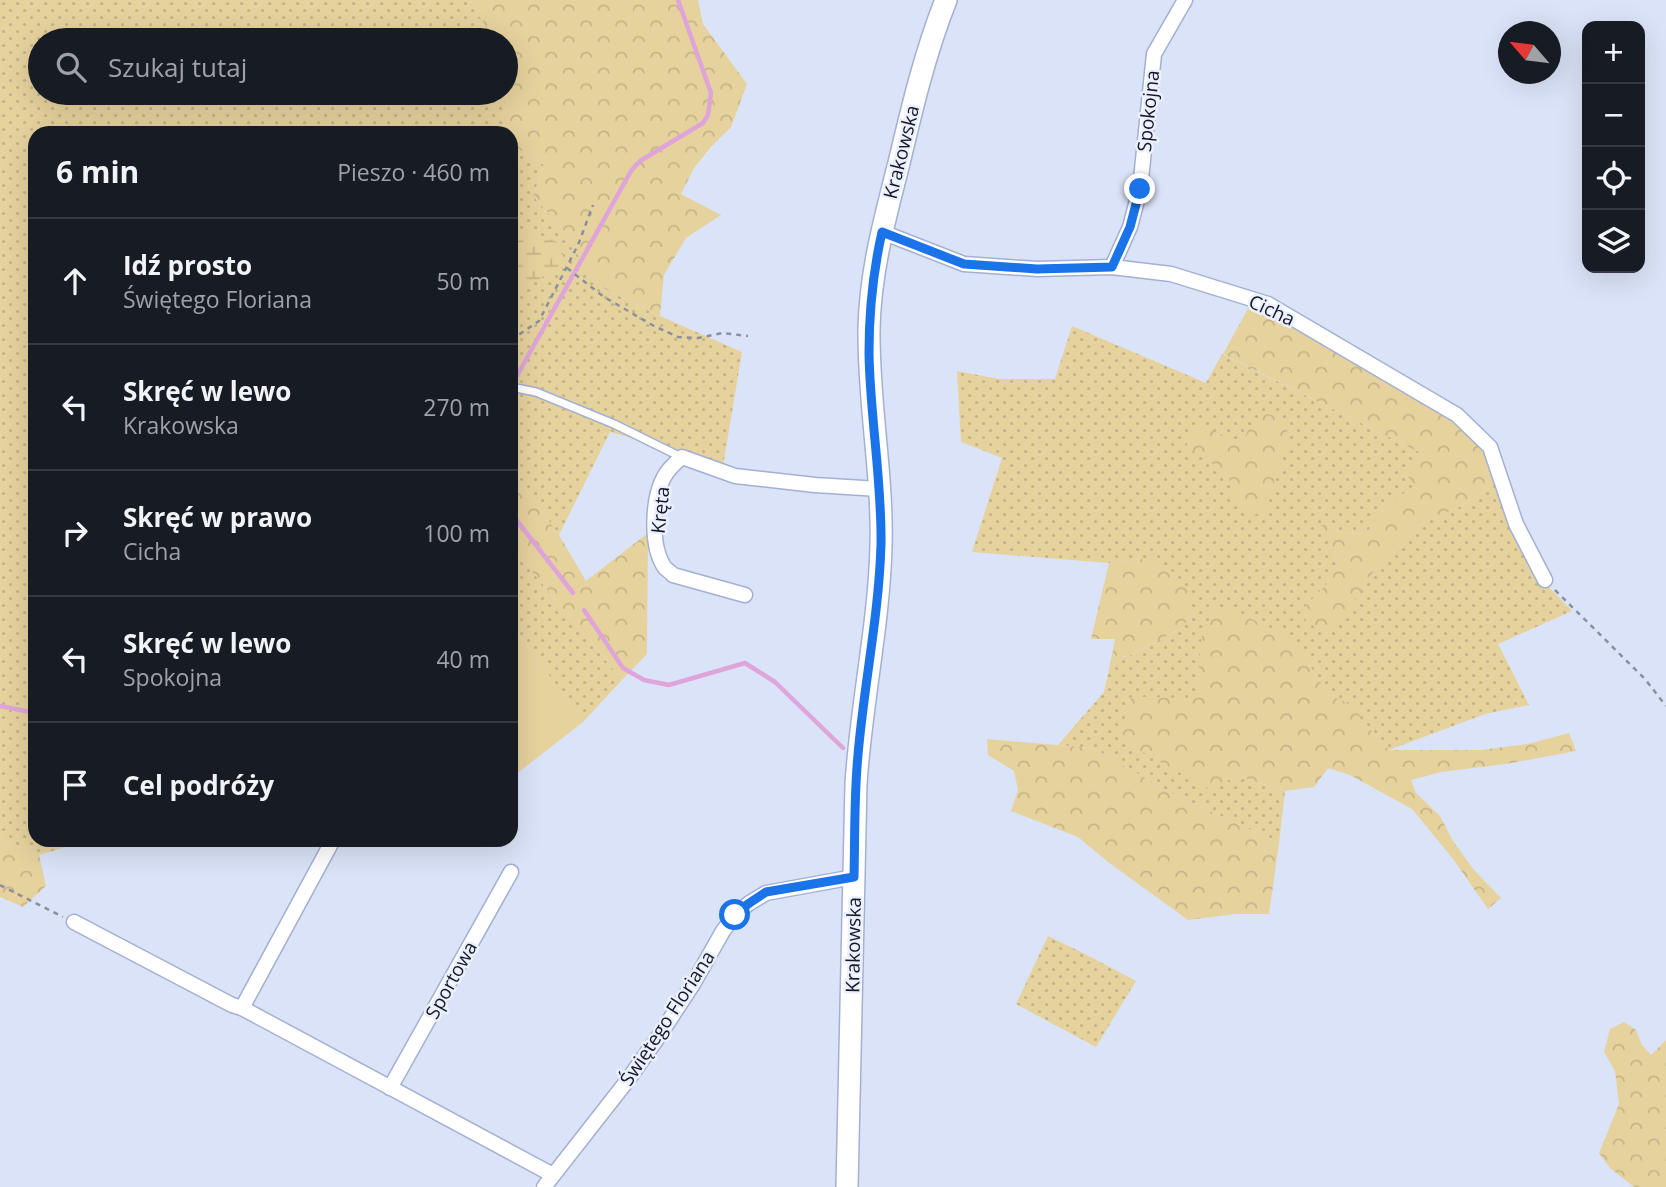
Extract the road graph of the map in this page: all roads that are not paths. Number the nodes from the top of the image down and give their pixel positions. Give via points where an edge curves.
1 (946, 0) edge
2 (1185, 0) edge
3 (882, 232) junction
4 (1112, 267) junction
5 (518, 388) edge
6 (682, 457) junction
7 (879, 489) junction
8 (1545, 580) road end
9 (745, 595) dead end
10 (329, 847) edge
11 (511, 872) dead end
12 (854, 877) junction
13 (74, 922) road end
14 (242, 1008) junction
15 (390, 1088) junction
16 (554, 1175) junction
17 (544, 1187) edge
18 (847, 1187) edge

1 - 3 street, Krakowska via 922,71
2 - 4 street, Spokojna via 1154,54 1140,189
3 - 4 street, Cicha via 964,264 1037,269
3 - 7 street, Krakowska via 869,328
4 - 8 street, Cicha via 1171,274 1268,303 1457,415 1490,447 1516,524
5 - 6 lane via 614,424
6 - 7 street via 735,476
6 - 9 street, Kręta via 670,467 658,493 655,540 665,568 674,575
7 - 12 street, Krakowska via 878,591 858,754
10 - 14 street
11 - 15 street, Sportowa
12 - 16 street, Świętego Floriana via 766,892 735,915 627,1082
12 - 18 street, Krakowska
13 - 14 street
14 - 15 street
15 - 16 street
16 - 17 street, Świętego Floriana

